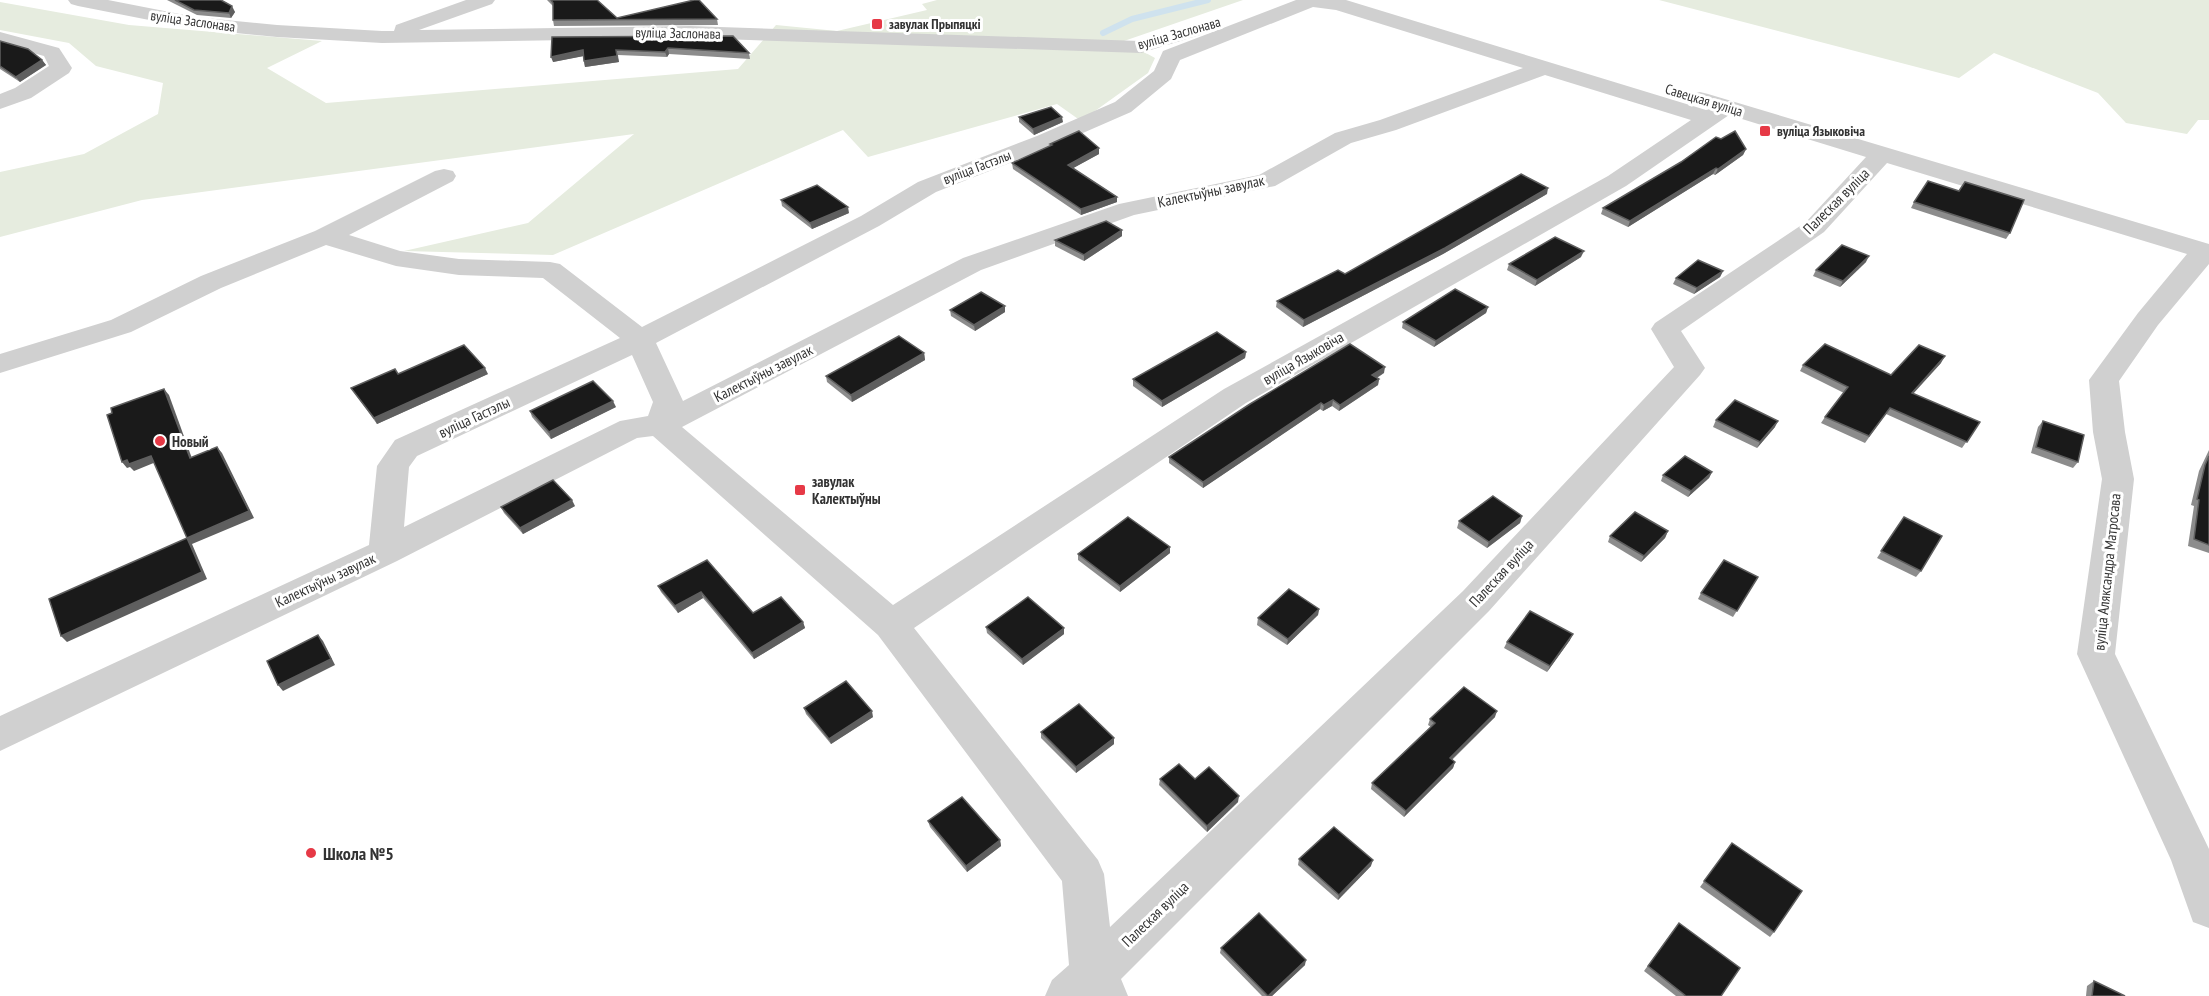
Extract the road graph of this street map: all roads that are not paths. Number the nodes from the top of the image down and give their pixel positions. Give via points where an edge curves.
1 (78, 0) edge
2 (485, 0) edge
3 (1272, 0) edge
4 (1371, 0) edge
5 (1311, 1) edge
6 (382, 37) junction
7 (0, 38) edge
8 (1546, 67) junction
9 (0, 102) edge
10 (1717, 112) junction
11 (1882, 154) junction
12 (444, 176) dead end
13 (324, 237) junction
14 (2209, 253) edge
15 (640, 340) junction
16 (0, 364) edge
17 (660, 425) junction
18 (385, 552) junction
19 (891, 626) junction
20 (0, 734) edge
21 (2209, 907) edge
22 (1089, 989) edge

1 - 6 street, вуліца Заслонава via 195,23
2 - 6 street
3 - 6 street, вуліца Заслонава via 1210,26 1141,47 690,32
4 - 10 street, Савецкая вуліца via 1574,59
5 - 8 street, Савецкая вуліца via 1338,4
5 - 15 street, вуліца Гастэлы via 1171,56 1163,74 1123,106 927,186 870,221
7 - 9 street via 51,52 61,68 23,93
8 - 10 street, Савецкая вуліца
8 - 17 street, Калектыўны завулак via 1343,138 1266,181 1128,209 972,264
10 - 11 street, Савецкая вуліца
10 - 19 street, вуліца Языковіча via 1617,181 1235,396
11 - 14 street, Савецкая вуліца
11 - 22 street, Палеская вуліца via 1815,226 1665,329 1690,368 1476,601
12 - 13 street
13 - 15 street via 396,258 459,267 550,270
13 - 16 street via 211,282 121,326
14 - 21 street, вуліца Аляксандра Матросава via 2196,260 2104,380 2118,479 2096,654 2192,859
15 - 17 street via 668,402
15 - 18 street, вуліца Гастэлы via 406,448 393,466
17 - 18 street, Калектыўны завулак via 631,428
17 - 19 street
18 - 20 street, Калектыўны завулак
19 - 22 street via 1083,874

